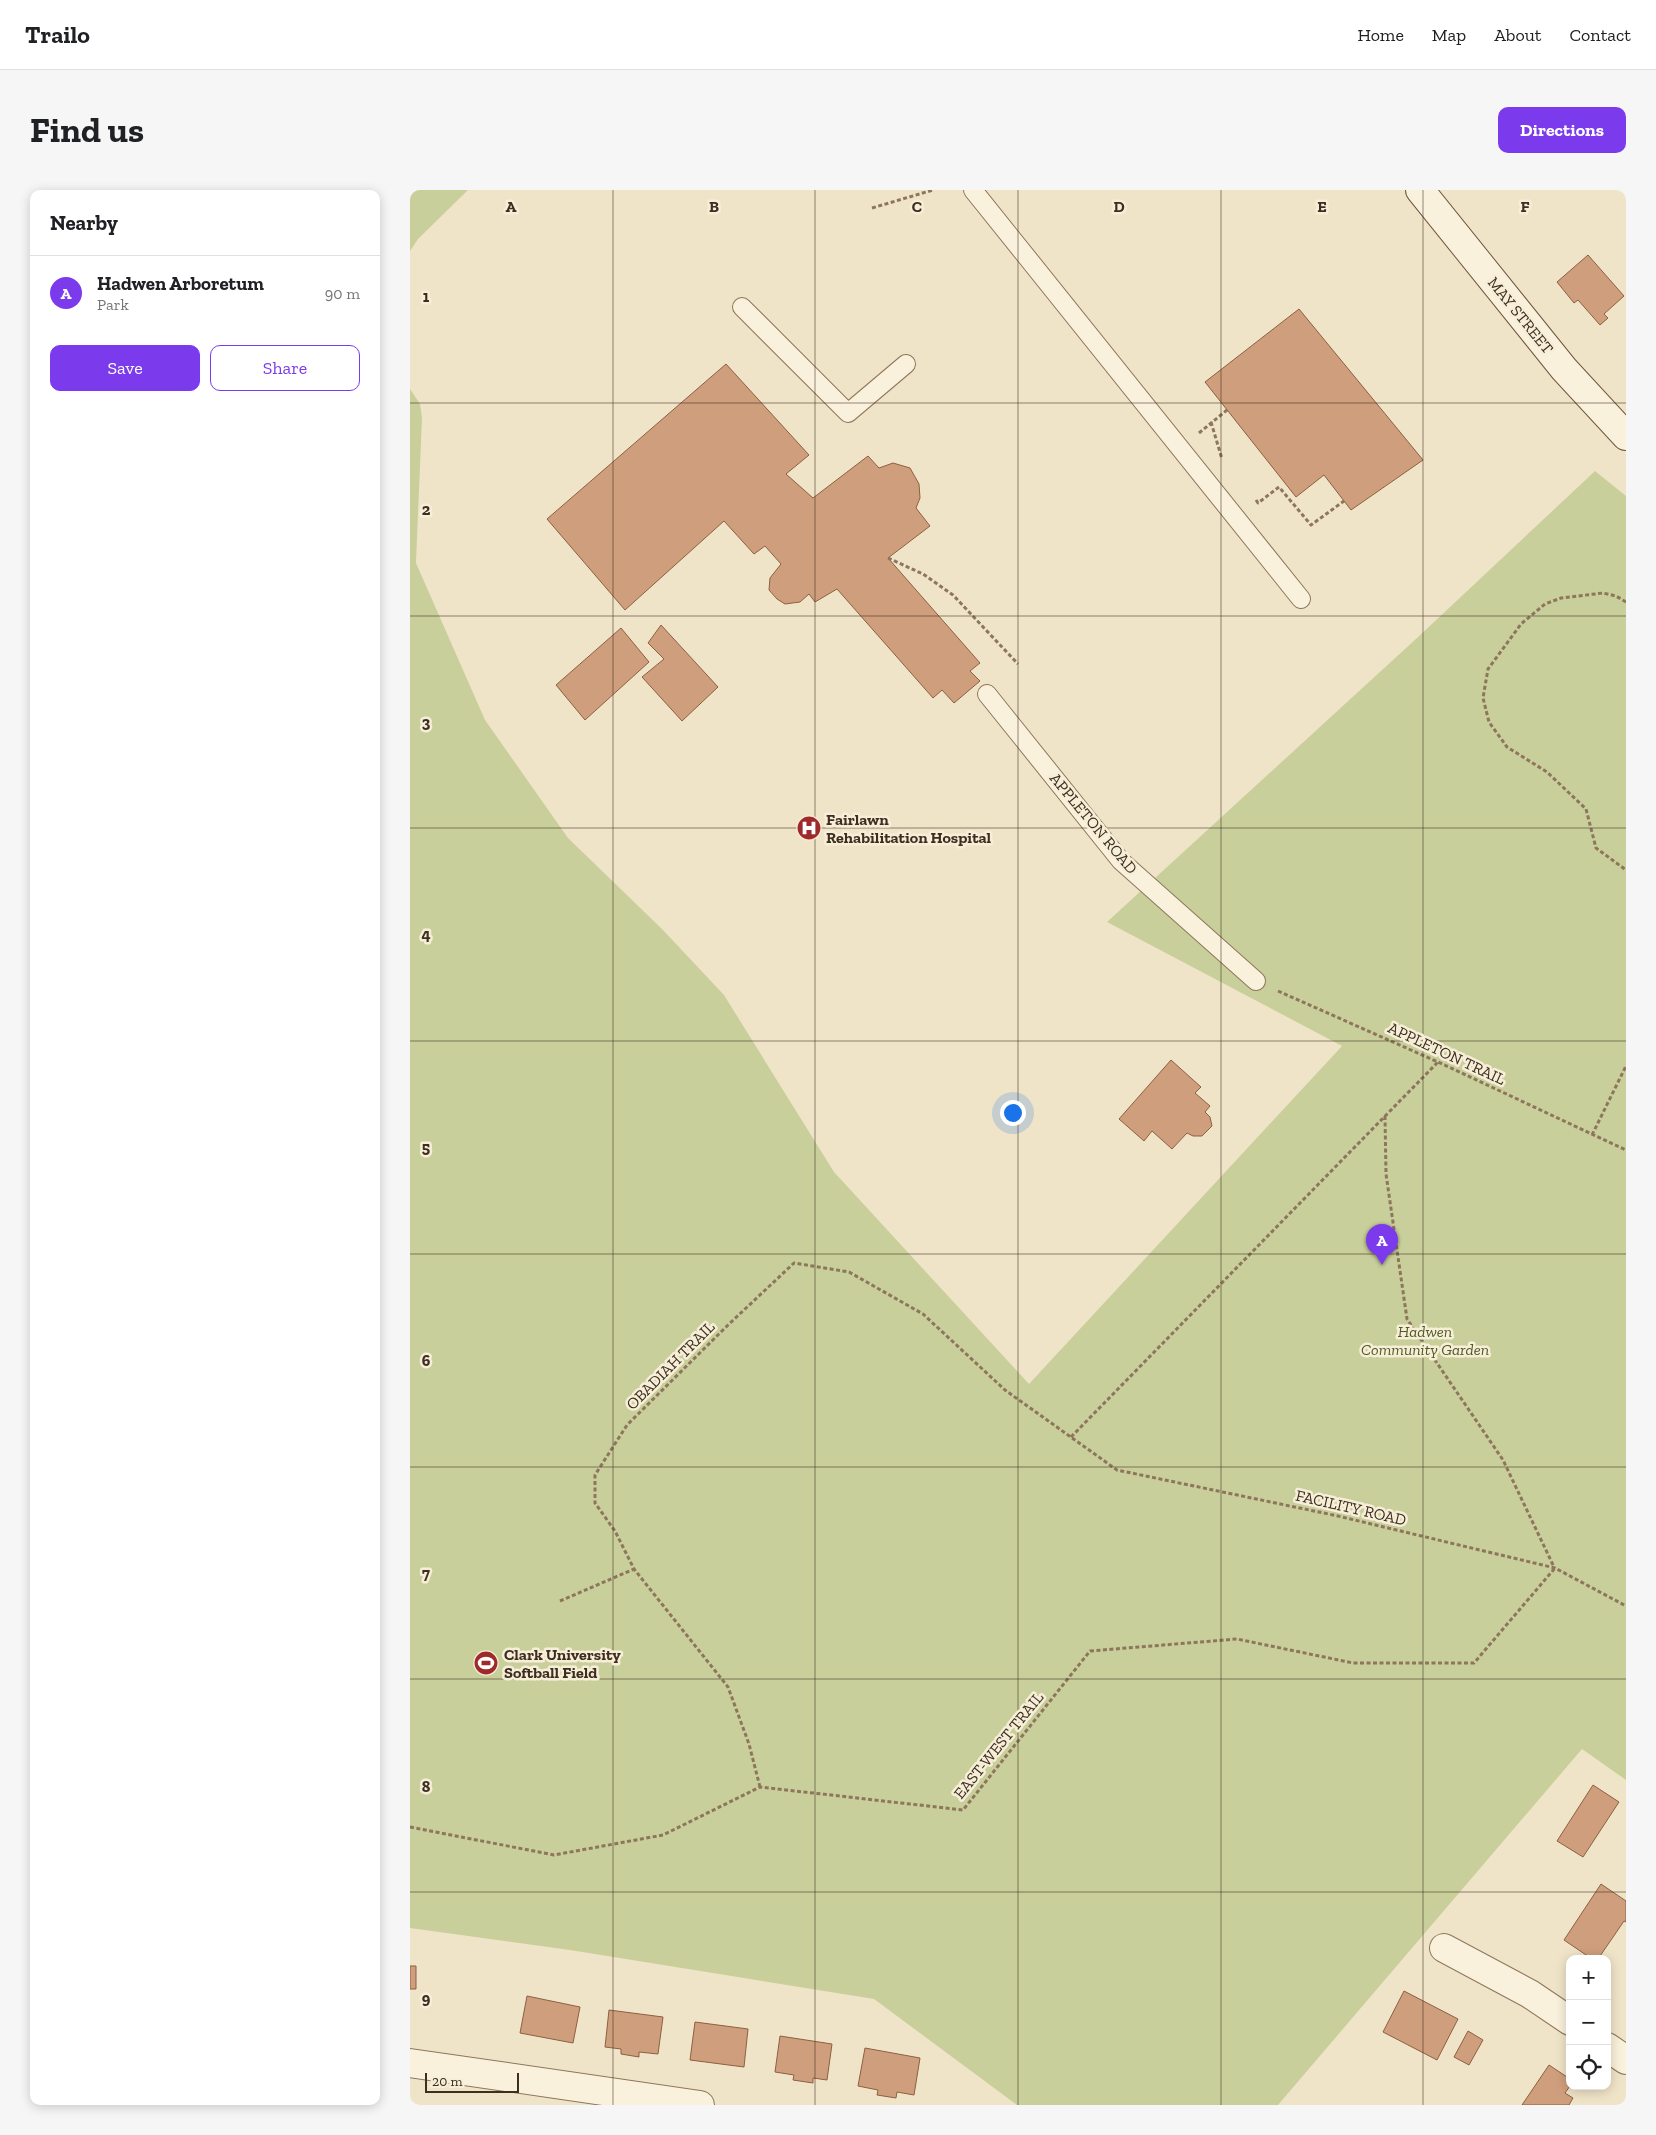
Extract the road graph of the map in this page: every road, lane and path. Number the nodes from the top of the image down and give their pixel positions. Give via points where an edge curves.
1 (933, 190) edge
2 (973, 190) edge
3 (1420, 190) edge
4 (872, 208) dead end
5 (742, 307) dead end
6 (906, 364) dead end
7 (1227, 410) dead end
8 (1211, 422) junction
9 (1626, 436) edge
10 (1180, 449) junction
11 (1222, 460) dead end
12 (1252, 496) dead end
13 (1344, 501) dead end
14 (888, 558) dead end
15 (1302, 599) dead end
16 (1626, 602) edge
17 (1018, 664) dead end
18 (988, 694) dead end
19 (1626, 870) edge
20 (1256, 981) joint
21 (1438, 1062) junction
22 (1626, 1066) edge
23 (1385, 1115) junction
24 (1592, 1135) junction
25 (1626, 1150) edge
26 (1070, 1437) junction
27 (1555, 1568) junction
28 (634, 1569) junction
29 (560, 1601) dead end
30 (1626, 1606) edge
31 (760, 1788) junction
32 (410, 1827) edge
33 (1444, 1948) dead end
34 (1566, 2018) edge
35 (1611, 2050) edge
36 (1626, 2060) edge
37 (410, 2064) edge
38 (636, 2100) edge
39 (700, 2105) edge

1 - 4 path
2 - 10 lane
3 - 9 street, MAY STREET via 1564,369
5 - 6 lane via 848,413
7 - 8 path
8 - 10 path
8 - 11 path
10 - 15 lane
12 - 13 path via 1258,503 1279,487 1311,524
14 - 17 path via 924,574 953,595
16 - 19 path via 1603,593 1561,598 1544,604 1521,624 1488,669 1483,698 1489,722 1506,747 1547,772 1586,809 1596,848
18 - 20 lane, APPLETON ROAD via 1121,861
20 - 21 path, APPLETON TRAIL
21 - 23 path
21 - 24 path, APPLETON TRAIL
22 - 24 path
23 - 26 path
23 - 27 path via 1386,1174 1407,1319 1503,1460
24 - 25 path, APPLETON TRAIL
26 - 27 path, FACILITY ROAD via 1116,1470 1338,1516
26 - 28 path, OBADIAH TRAIL via 1005,1390 924,1314 849,1272 794,1263 627,1425 595,1475 595,1503 615,1531
27 - 30 path, FACILITY ROAD
27 - 31 path, EAST-WEST TRAIL via 1474,1663 1353,1663 1237,1639 1090,1651 963,1810
28 - 29 path
28 - 31 path, OBADIAH TRAIL via 728,1687 749,1744
31 - 32 path via 663,1836 554,1855
33 - 34 street via 1530,1994
35 - 36 street
37 - 38 street
38 - 39 street

